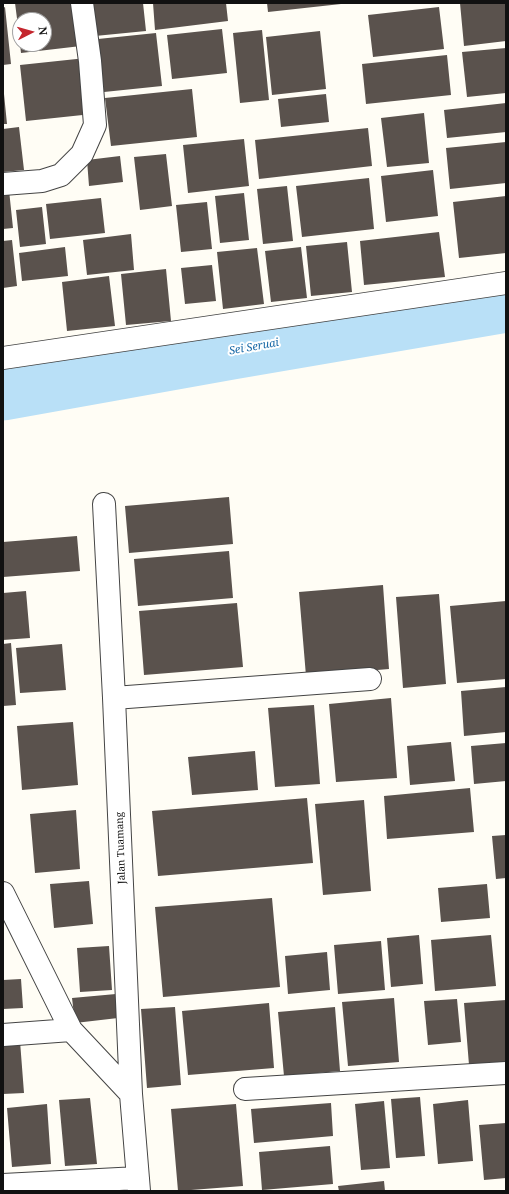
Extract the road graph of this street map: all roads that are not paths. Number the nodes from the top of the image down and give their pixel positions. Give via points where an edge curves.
1 (82, 3) edge
2 (3, 184) edge
3 (506, 283) edge
4 (3, 358) edge
5 (104, 504) dead end
6 (370, 678) dead end
7 (114, 698) junction
8 (3, 893) edge
9 (71, 1030) junction
10 (3, 1035) edge
11 (506, 1073) edge
12 (245, 1089) dead end
13 (131, 1094) junction
14 (138, 1184) edge
15 (3, 1185) edge

1 - 2 street via 95,125 82,154 61,174 42,181
3 - 4 street
5 - 7 street, Jalan Tuamang
6 - 7 street
7 - 13 street, Jalan Tuamang
8 - 9 street
9 - 10 street
9 - 13 street
11 - 12 street
13 - 14 street, Jalan Tuamang
14 - 15 street

